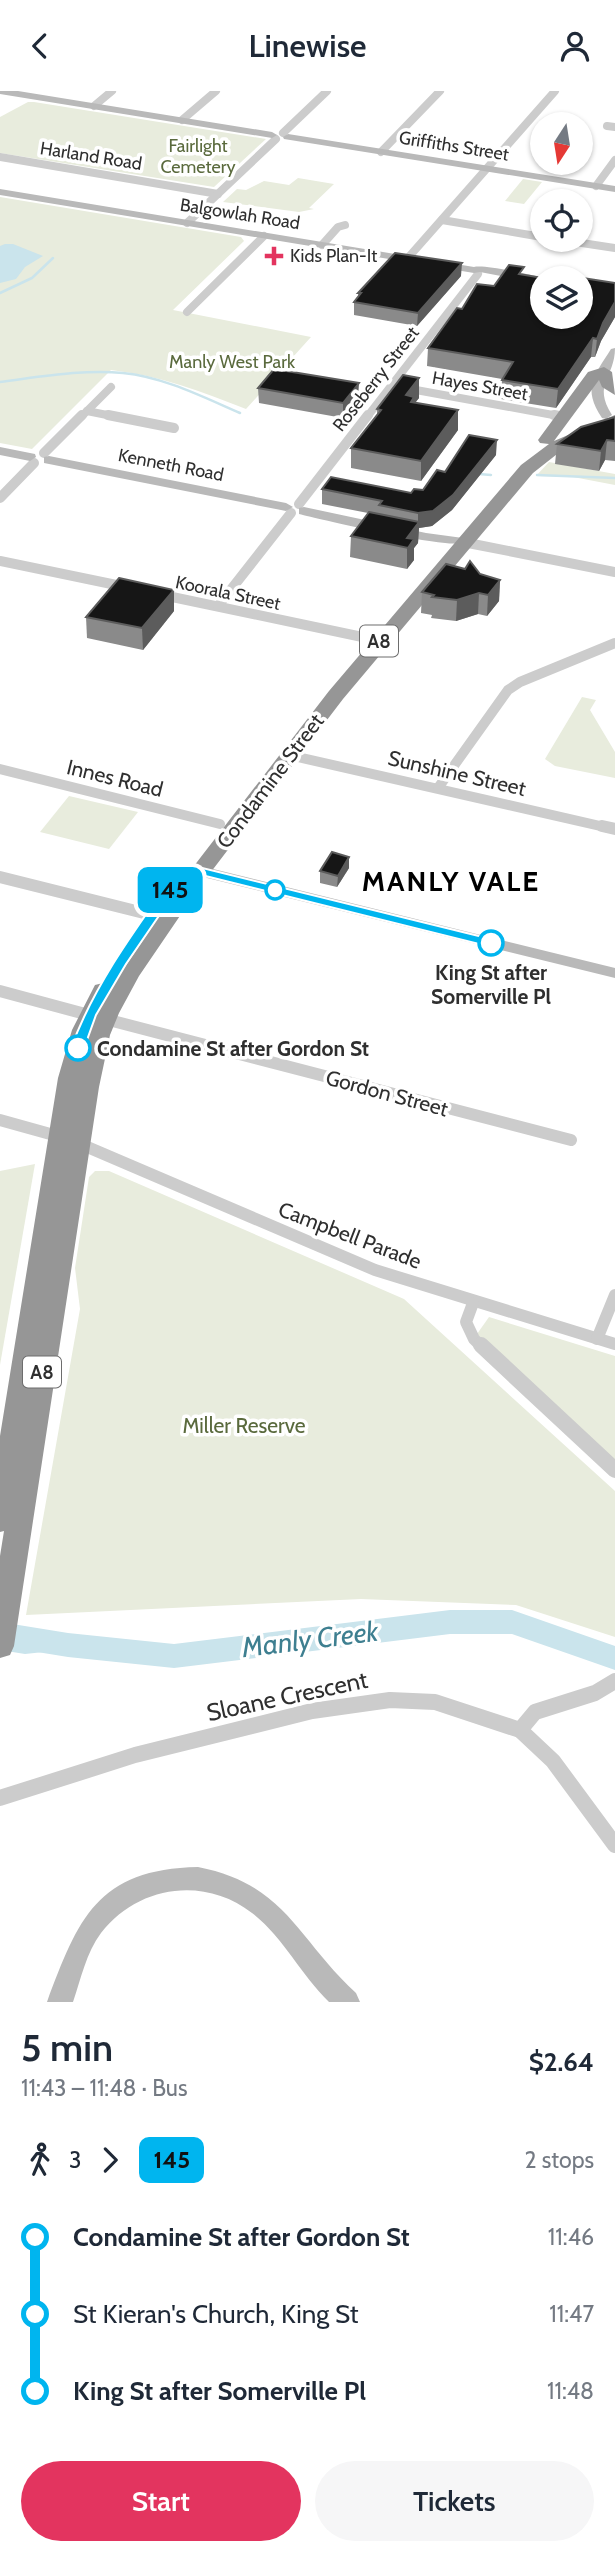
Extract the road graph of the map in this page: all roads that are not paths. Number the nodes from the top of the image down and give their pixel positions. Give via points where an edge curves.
1 (0, 91) edge
2 (112, 91) edge
3 (216, 91) edge
4 (327, 91) edge
5 (440, 91) edge
6 (555, 91) edge
7 (42, 94) edge
8 (94, 106) junction
9 (182, 120) junction
10 (280, 136) junction
11 (381, 152) junction
12 (0, 157) edge
13 (615, 160) edge
14 (486, 169) junction
15 (596, 186) junction
16 (615, 189) edge
17 (0, 192) edge
18 (218, 194) junction
19 (442, 220) junction
20 (187, 223) junction
21 (345, 225) dead end
22 (530, 234) edge
23 (264, 236) junction
24 (322, 245) junction
25 (593, 245) edge
26 (615, 248) edge
27 (407, 259) junction
28 (480, 272) junction
29 (530, 280) edge
30 (187, 312) dead end
31 (615, 352) edge
32 (604, 372) junction
33 (391, 386) junction
34 (111, 387) dead end
35 (615, 390) edge
36 (87, 411) junction
37 (613, 416) edge
38 (564, 417) junction
39 (174, 428) dead end
40 (546, 440) junction
41 (0, 451) edge
42 (39, 458) junction
43 (511, 478) junction
44 (0, 498) edge
45 (295, 509) junction
46 (456, 541) junction
47 (0, 561) edge
48 (615, 572) edge
49 (140, 590) edge
50 (152, 593) edge
51 (218, 606) junction
52 (366, 638) junction
53 (615, 643) edge
54 (289, 755) junction
55 (0, 769) edge
56 (438, 788) junction
57 (220, 824) junction
58 (615, 829) edge
59 (193, 869) junction
60 (0, 877) edge
61 (152, 915) junction
62 (615, 973) edge
63 (0, 991) edge
64 (97, 1017) junction
65 (0, 1120) edge
66 (70, 1140) junction
67 (571, 1140) dead end
68 (615, 1295) edge
69 (473, 1303) junction
70 (597, 1339) junction
71 (615, 1344) edge
72 (615, 1469) edge
73 (0, 1521) edge
74 (0, 1646) edge
75 (615, 1681) edge
76 (520, 1730) junction
77 (0, 1798) edge
78 (615, 1845) edge
79 (60, 2002) edge
80 (347, 2002) edge

1 - 7 street, Griffiths Street
2 - 8 street
3 - 9 street
4 - 10 street
5 - 11 street
6 - 14 street
7 - 8 street, Griffiths Street
8 - 9 street, Griffiths Street
9 - 10 street, Griffiths Street
10 - 11 street, Griffiths Street
10 - 18 street
11 - 14 street, Griffiths Street
12 - 18 street, Harland Road
13 - 15 street
14 - 15 street, Griffiths Street
14 - 19 street
15 - 16 street, Griffiths Street
17 - 20 street, Balgowlah Road
18 - 20 street
19 - 22 street
19 - 27 street
20 - 23 street, Balgowlah Road
21 - 24 street
23 - 24 street, Balgowlah Road
23 - 30 street
24 - 27 street, Balgowlah Road
25 - 26 street
27 - 28 street, Balgowlah Road
28 - 29 street, Balgowlah Road
28 - 33 street, Roseberry Street
31 - 32 street
32 - 35 highway
32 - 37 street via 596,383 596,394
32 - 38 highway via 594,375
33 - 38 street, Hayes Street
33 - 45 street, Roseberry Street
34 - 36 street
36 - 39 street
36 - 42 street
37 - 40 highway, A8
37 - 43 highway, Condamine Street / A8 via 560,444
38 - 40 highway
40 - 43 highway, Condamine Street / A8
41 - 42 street, Kenneth Road
42 - 44 street
42 - 45 street, Kenneth Road
43 - 46 highway, Condamine Street / A8
45 - 46 street, Kenneth Road
45 - 51 street, Roseberry Street
46 - 48 street, Kenneth Road
46 - 52 highway, Condamine Street / A8
46 - 54 highway, Condamine Street / A8
47 - 49 street
50 - 51 street, Koorala Street
51 - 52 street, Koorala Street
52 - 57 highway, Condamine Street / A8
53 - 56 street via 508,690
54 - 56 street, Sunshine Street
54 - 59 highway, Condamine Street / A8
55 - 57 street, Innes Road
56 - 58 street, Sunshine Street
57 - 59 highway, Condamine Street / A8
59 - 61 highway, Condamine Street / A8
59 - 62 street
59 - 64 highway, Condamine Street / A8 via 129,975
60 - 61 street
61 - 64 highway, Condamine Street / A8 via 120,962
63 - 64 street, Gordon Street
64 - 66 highway, Condamine Street / A8 via 70,1078
64 - 67 street, Gordon Street
65 - 66 street, Campbell Parade
66 - 69 street, Campbell Parade via 375,1271
66 - 73 highway, Condamine Street / A8
66 - 74 highway, Condamine Street / A8
68 - 70 street
69 - 70 street, Campbell Parade
69 - 72 street via 467,1322 474,1339
70 - 71 street, Campbell Parade
75 - 76 street via 595,1693 535,1712
76 - 77 street, Sloane Crescent via 435,1702 377,1702 312,1711 135,1755
76 - 78 street via 553,1761
79 - 80 street via 79,1950 104,1912 148,1884 192,1876 221,1883 256,1901 324,1982

